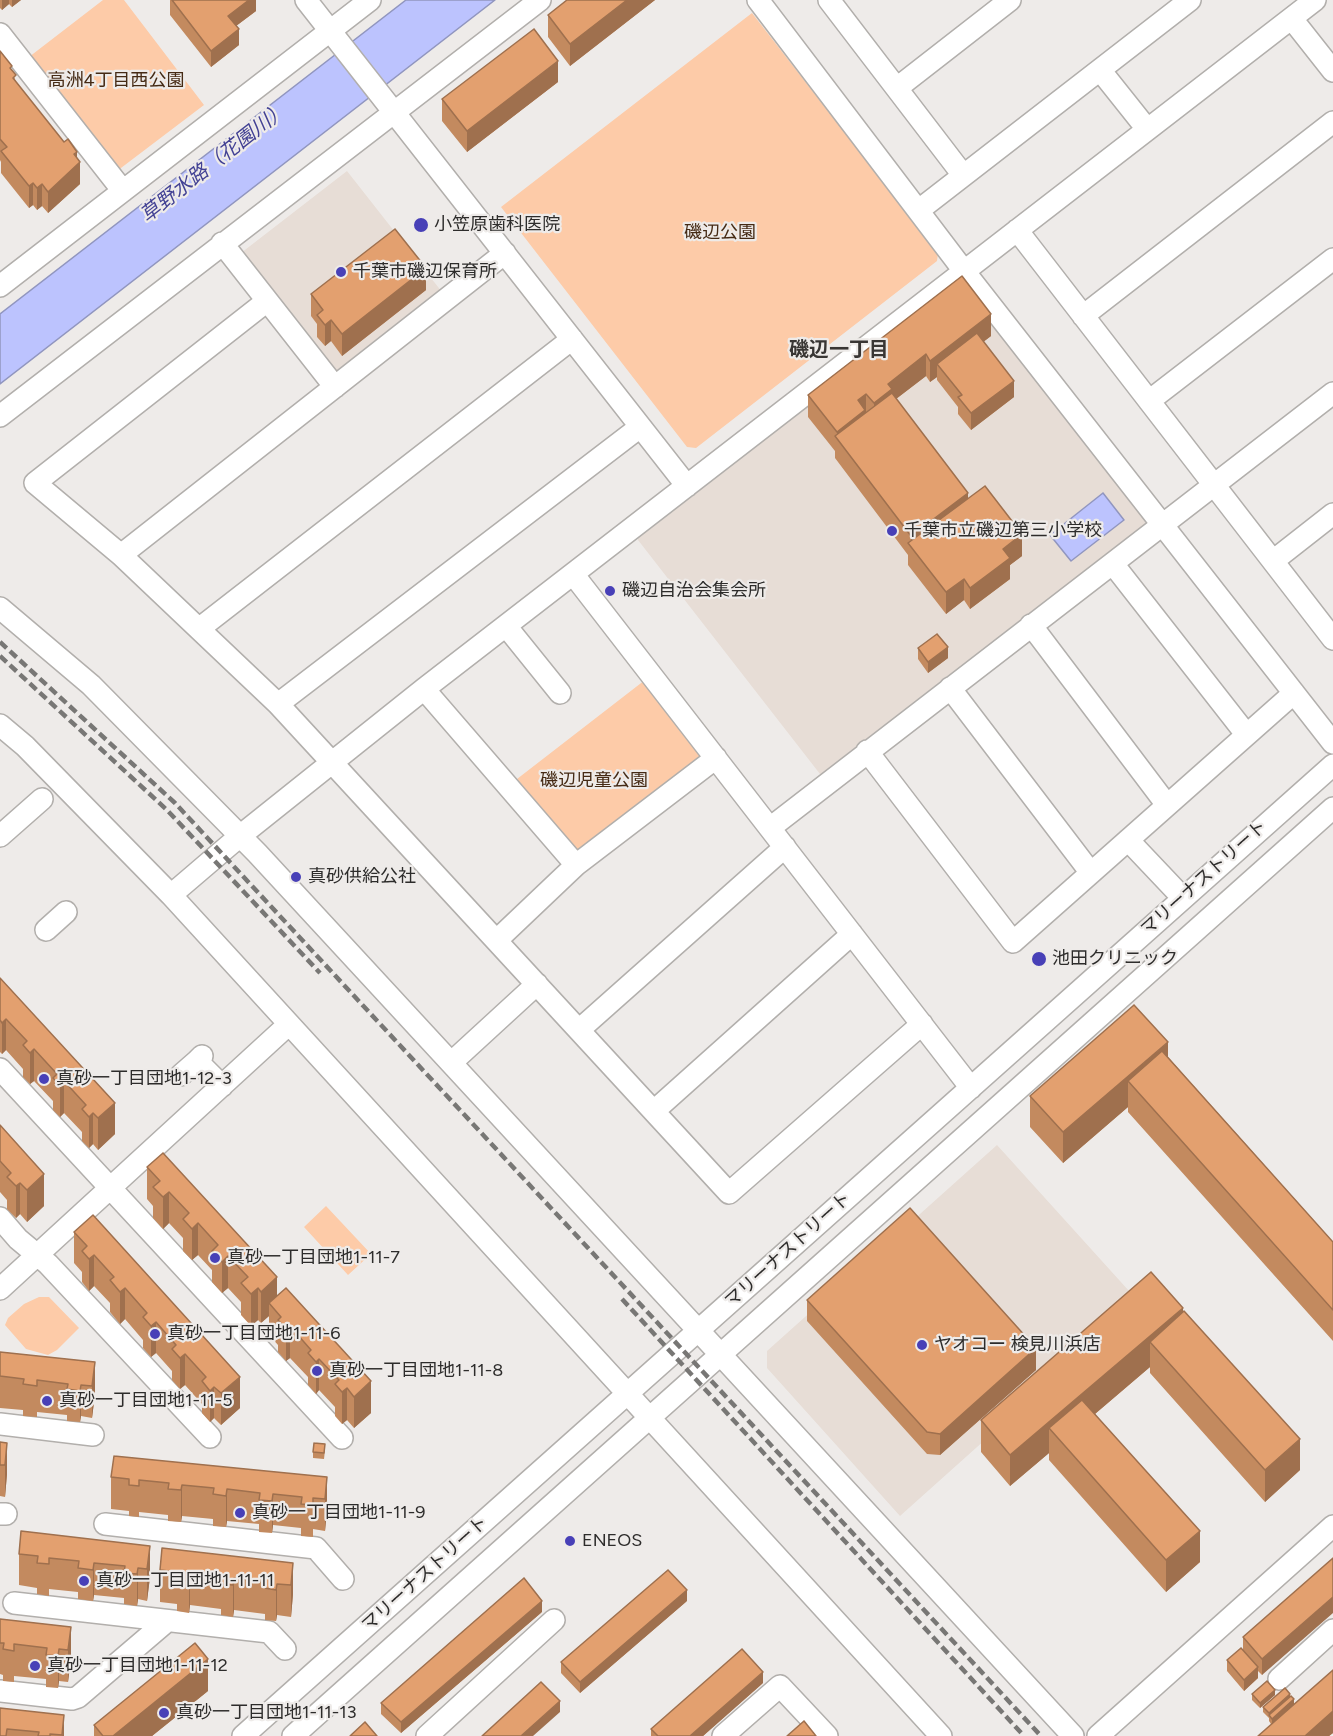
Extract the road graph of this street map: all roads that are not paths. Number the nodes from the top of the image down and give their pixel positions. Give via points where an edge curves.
1 (306, 0) edge
2 (370, 0) edge
3 (540, 0) edge
4 (758, 0) edge
5 (1010, 0) edge
6 (1190, 0) edge
7 (1315, 0) edge
8 (832, 1) edge
9 (1292, 19) junction
10 (331, 32) junction
11 (0, 34) edge
12 (1100, 70) junction
13 (1333, 71) edge
14 (897, 88) junction
15 (393, 114) junction
16 (1333, 122) edge
17 (1147, 129) junction
18 (963, 175) junction
19 (123, 191) junction
20 (919, 210) junction
21 (1017, 230) junction
22 (222, 243) junction
23 (505, 253) junction
24 (1333, 259) edge
25 (964, 271) junction
26 (0, 286) edge
27 (267, 301) junction
28 (1083, 316) junction
29 (572, 339) junction
30 (335, 387) junction
31 (1333, 393) edge
32 (1149, 401) junction
33 (0, 416) edge
34 (640, 427) junction
35 (1215, 484) junction
36 (687, 486) junction
37 (1333, 514) edge
38 (1163, 524) junction
39 (121, 555) junction
40 (1273, 561) junction
41 (1113, 564) junction
42 (573, 574) junction
43 (0, 608) edge
44 (1031, 625) junction
45 (506, 626) junction
46 (200, 628) junction
47 (1333, 639) edge
48 (950, 688) junction
49 (424, 689) junction
50 (560, 693) dead end
51 (1294, 693) junction
52 (278, 704) junction
53 (0, 725) edge
54 (1246, 734) junction
55 (1333, 743) edge
56 (867, 751) junction
57 (716, 758) junction
58 (333, 762) junction
59 (1333, 765) edge
60 (42, 799) dead end
61 (1167, 805) junction
62 (1333, 808) edge
63 (770, 828) junction
64 (0, 836) edge
65 (240, 836) junction
66 (1128, 840) junction
67 (784, 847) junction
68 (576, 865) junction
69 (1091, 873) junction
70 (171, 895) junction
71 (1182, 897) junction
72 (66, 912) dead end
73 (46, 930) dead end
74 (852, 934) junction
75 (497, 940) junction
76 (537, 984) junction
77 (922, 1024) junction
78 (288, 1025) junction
79 (579, 1030) junction
80 (452, 1062) junction
81 (0, 1069) edge
82 (181, 1075) dead end
83 (222, 1086) junction
84 (971, 1088) junction
85 (654, 1111) junction
86 (111, 1188) junction
87 (0, 1218) edge
88 (36, 1254) junction
89 (0, 1289) edge
90 (698, 1330) junction
91 (720, 1355) junction
92 (628, 1393) junction
93 (651, 1418) junction
94 (0, 1425) edge
95 (93, 1435) dead end
96 (210, 1437) dead end
97 (342, 1438) dead end
98 (105, 1524) dead end
99 (1331, 1533) edge
100 (342, 1579) dead end
101 (14, 1603) dead end
102 (554, 1620) dead end
103 (167, 1621) junction
104 (1333, 1630) edge
105 (285, 1649) dead end
106 (1279, 1679) dead end
107 (0, 1691) edge
108 (243, 1736) edge
109 (293, 1736) edge
110 (427, 1736) edge
111 (723, 1736) edge
112 (827, 1736) edge
113 (941, 1736) edge
114 (1073, 1736) edge
115 (1098, 1736) edge

1 - 10 street
2 - 10 street
3 - 15 street
4 - 20 street
5 - 14 street
6 - 12 street
7 - 9 street
8 - 14 street
9 - 13 street
9 - 17 street
10 - 15 street
10 - 19 street
11 - 19 street
12 - 17 street
12 - 18 street
14 - 18 street
15 - 22 street
15 - 23 street
16 - 28 street
17 - 21 street
18 - 20 street
19 - 26 street
20 - 25 street
21 - 25 street
21 - 28 street
22 - 27 street
22 - 33 street
23 - 29 street
23 - 30 street
24 - 32 street
25 - 36 street
25 - 38 street
27 - 30 street
27 - 39 street via 35,483
28 - 32 street
29 - 34 street
29 - 46 street
30 - 39 street
31 - 35 street
32 - 35 street
34 - 36 street
34 - 52 street
35 - 38 street
35 - 40 street
36 - 42 street
37 - 40 street
38 - 41 street
38 - 51 street
39 - 46 street
40 - 47 street
41 - 44 street
41 - 54 street
42 - 45 street
42 - 57 street
43 - 65 street via 91,685
44 - 48 street
44 - 61 street
45 - 49 street
45 - 50 street
46 - 52 street
48 - 56 street
48 - 69 street
49 - 58 street
49 - 68 street
51 - 54 street
51 - 55 street
52 - 58 street
53 - 70 street
54 - 61 street
56 - 63 street
56 - 69 street via 1013,942
57 - 63 street
57 - 68 street
58 - 65 street
58 - 75 street
59 - 71 street, マリーナストリート
60 - 64 street
61 - 66 street
62 - 91 street, マリーナストリート
63 - 67 street
65 - 70 street
65 - 80 street
66 - 69 street
66 - 71 street
67 - 74 street
67 - 79 street
68 - 75 street
70 - 78 street
71 - 84 street, マリーナストリート
72 - 73 street
74 - 77 street
74 - 85 street
75 - 76 street
76 - 79 street
76 - 80 street
77 - 84 street
77 - 85 street via 729,1193
78 - 83 street
78 - 92 street
79 - 85 street
80 - 90 street
81 - 86 street
82 - 83 street via 200,1059
83 - 86 street
84 - 90 street, マリーナストリート
86 - 88 street
86 - 97 street
87 - 88 street
88 - 89 street
88 - 96 street
90 - 91 street
90 - 92 street, マリーナストリート
91 - 93 street, マリーナストリート
91 - 114 street
92 - 93 street
92 - 108 street, マリーナストリート
93 - 109 street, マリーナストリート
93 - 113 street
94 - 95 street
98 - 100 street via 316,1548
99 - 115 street
101 - 103 street
102 - 110 street
103 - 105 street via 269,1632
103 - 107 street via 72,1699
104 - 106 street
111 - 112 street via 780,1686

